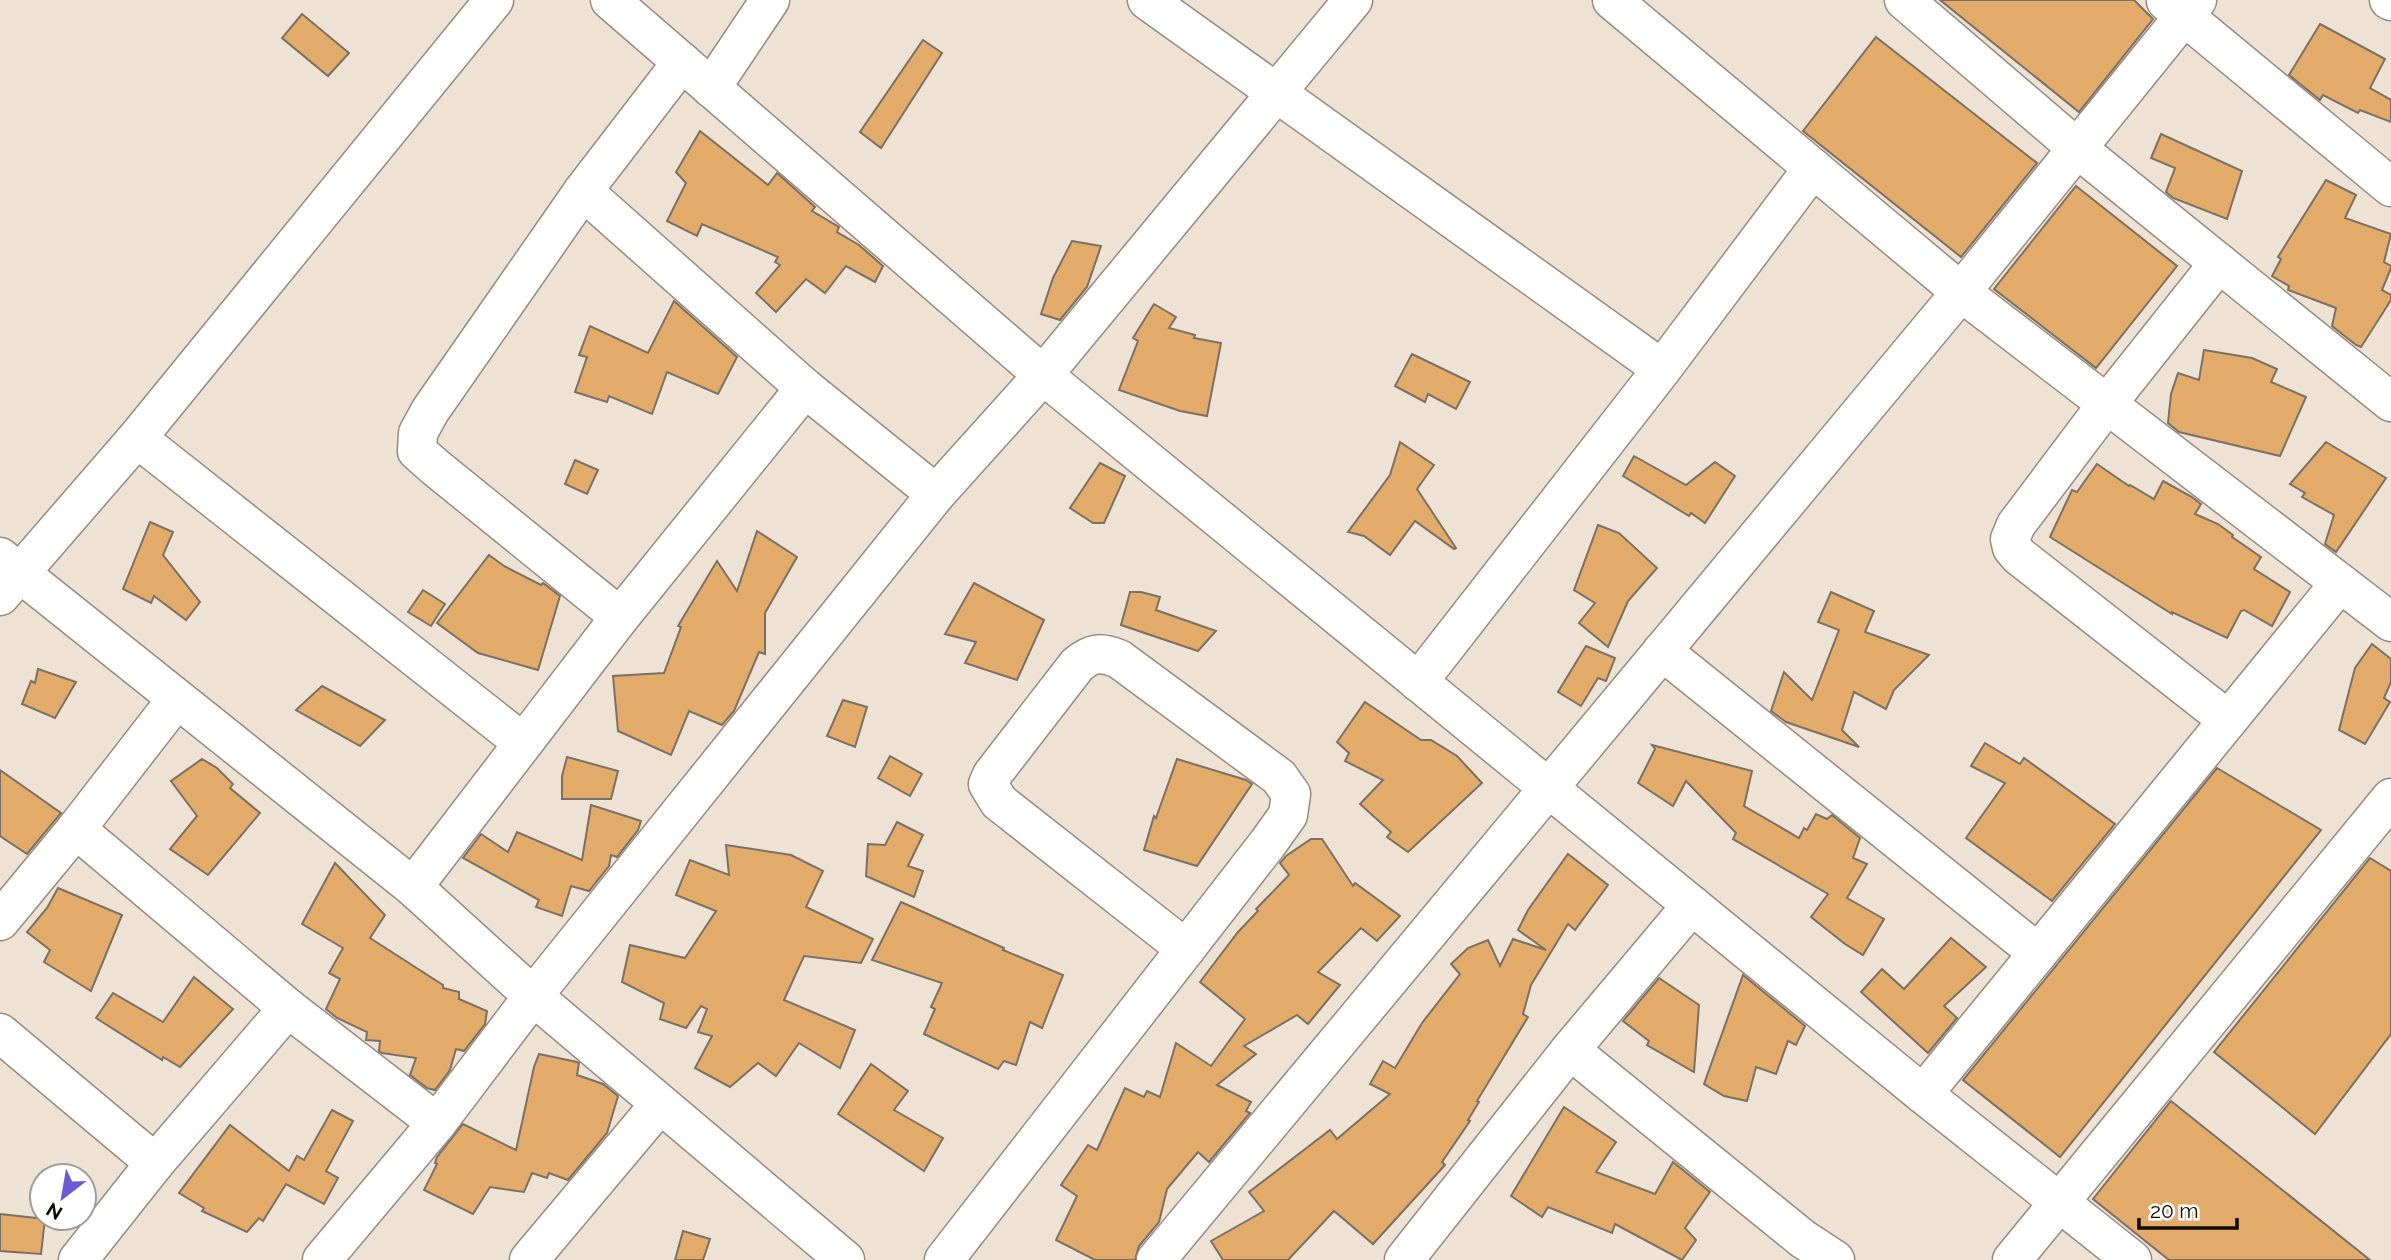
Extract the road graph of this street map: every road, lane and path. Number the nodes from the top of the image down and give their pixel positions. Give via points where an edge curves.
1 (494, 0) edge
2 (610, 0) edge
3 (770, 0) edge
4 (1147, 0) edge
5 (1353, 0) edge
6 (1612, 0) edge
7 (1903, 0) edge
8 (2182, 5) edge
9 (682, 62) junction
10 (711, 88) junction
11 (1276, 93) junction
12 (2078, 149) junction
13 (1813, 169) junction
14 (2391, 187) edge
15 (583, 191) junction
16 (2219, 263) junction
17 (1961, 292) junction
18 (1662, 369) junction
19 (1043, 375) junction
20 (805, 387) junction
21 (2391, 402) edge
22 (2107, 404) junction
23 (137, 438) junction
24 (936, 495) junction
25 (6, 575) edge
26 (2340, 583) junction
27 (620, 617) junction
28 (2391, 622) edge
29 (1662, 651) junction
30 (1418, 682) junction
31 (176, 699) junction
32 (2228, 720) junction
33 (522, 742) junction
34 (1548, 788) junction
35 (2391, 799) edge
36 (76, 829) junction
37 (413, 887) junction
38 (1692, 905) junction
39 (0, 921) edge
40 (1186, 949) junction
41 (2038, 953) junction
42 (533, 996) junction
43 (288, 1008) junction
44 (0, 1033) edge
45 (1570, 1050) junction
46 (1923, 1094) junction
47 (660, 1104) junction
48 (437, 1123) junction
49 (155, 1163) junction
50 (2059, 1204) junction
51 (1795, 1249) edge
52 (549, 1253) edge
53 (78, 1260) edge
54 (322, 1260) edge
55 (845, 1260) edge
56 (944, 1260) edge
57 (1156, 1260) edge
58 (1404, 1260) edge
59 (1835, 1260) edge
60 (2012, 1260) edge
61 (2132, 1260) edge

1 - 23 street
2 - 9 street
3 - 10 street
4 - 11 street
5 - 11 street
6 - 13 street
7 - 12 street
8 - 12 street
8 - 14 street
9 - 10 street
9 - 15 street
10 - 19 street
11 - 18 street
11 - 19 street
12 - 16 street
12 - 17 street
13 - 17 street
13 - 18 street
15 - 20 street
15 - 27 street via 430,411 418,433 417,451
16 - 21 street
16 - 22 street
17 - 22 street
17 - 29 street
18 - 30 street
19 - 24 street
19 - 30 street
20 - 24 street
20 - 27 street
22 - 26 street
22 - 32 street via 2016,526 2010,539 2012,548
23 - 25 street
23 - 33 street
24 - 42 street
25 - 31 street
26 - 28 street
26 - 32 street
27 - 33 street
29 - 34 street
29 - 41 street
30 - 34 street
31 - 36 street
31 - 37 street
32 - 41 street
33 - 37 street
34 - 38 street
34 - 57 street
35 - 50 street
36 - 39 street
36 - 43 street
37 - 42 street
38 - 45 street
38 - 46 street
40 - 40 street via 1288,815 1291,794 1279,777 1118,659 1094,653 1077,665 988,784 999,802
40 - 56 street
41 - 46 street
42 - 47 street
42 - 48 street
43 - 48 street
43 - 49 street
44 - 49 street
45 - 51 street
45 - 58 street
46 - 50 street
47 - 52 street
47 - 55 street
48 - 54 street
49 - 53 street
50 - 60 street
50 - 61 street
51 - 59 street

